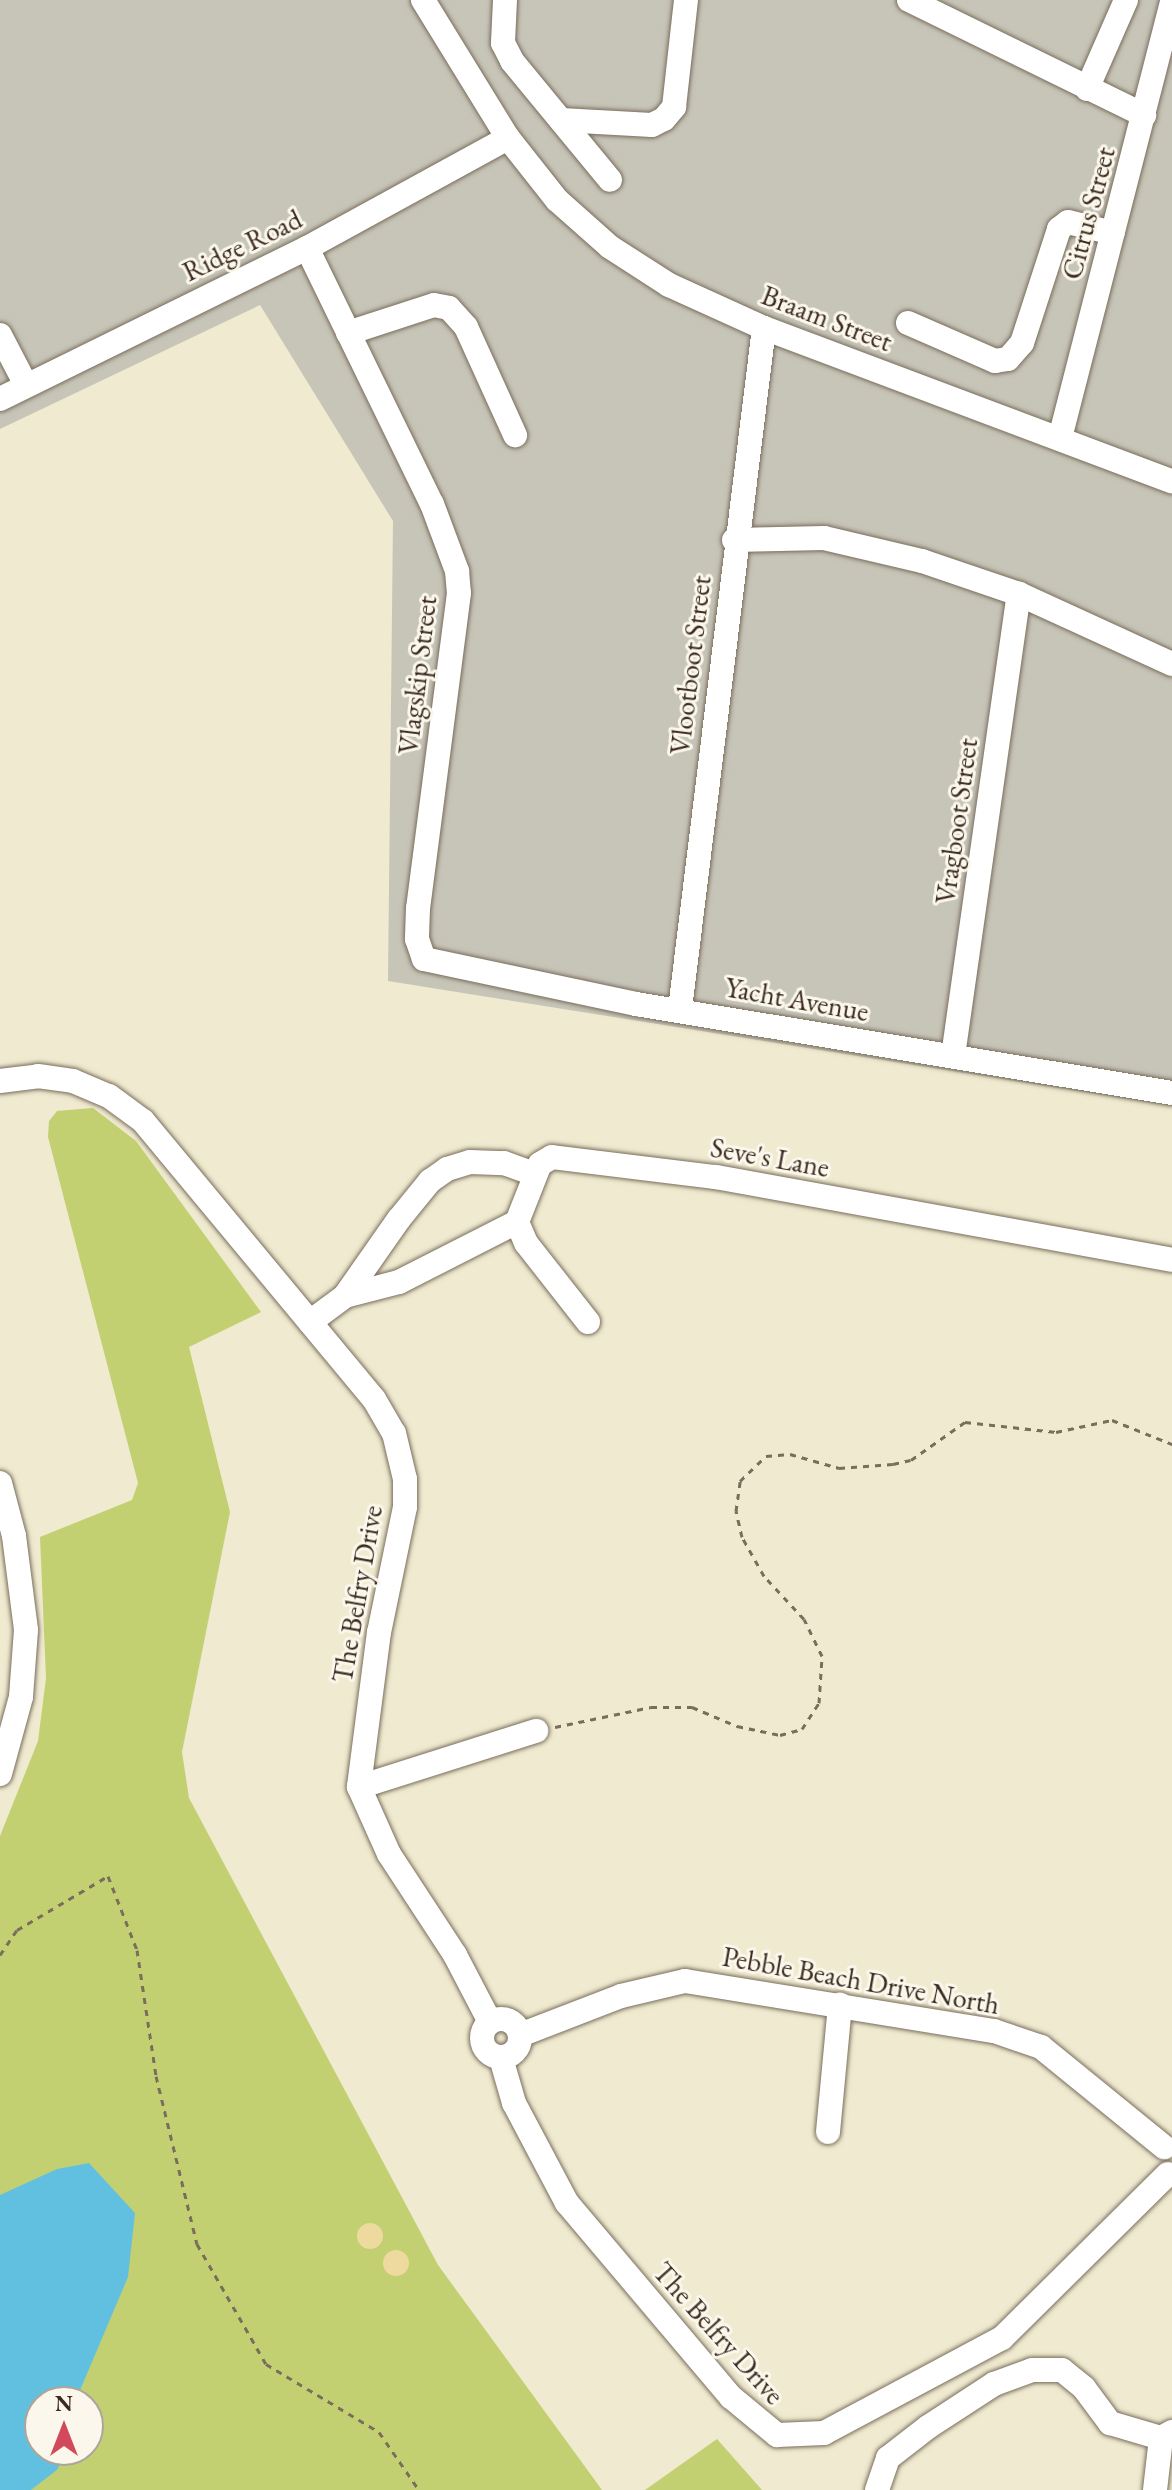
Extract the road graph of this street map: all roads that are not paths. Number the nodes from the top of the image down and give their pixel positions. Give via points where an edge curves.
1 (423, 0) edge
2 (505, 0) edge
3 (686, 0) edge
4 (909, 0) edge
5 (1126, 0) edge
6 (1172, 2) edge
7 (1087, 89) junction
8 (1144, 115) junction
9 (561, 120) junction
10 (508, 138) junction
11 (610, 180) dead end
12 (1113, 233) junction
13 (307, 248) junction
14 (908, 323) dead end
15 (764, 328) junction
16 (348, 333) junction
17 (0, 335) edge
18 (26, 385) junction
19 (0, 399) edge
20 (515, 435) dead end
21 (1060, 438) junction
22 (1172, 481) edge
23 (734, 540) junction
24 (1019, 594) junction
25 (1172, 664) edge
26 (419, 950) joint
27 (680, 1009) junction
28 (953, 1056) junction
29 (0, 1081) edge
30 (1172, 1093) edge
31 (535, 1174) junction
32 (517, 1222) junction
33 (1172, 1260) edge
34 (345, 1296) junction
35 (310, 1322) junction
36 (588, 1322) dead end
37 (0, 1483) edge
38 (536, 1731) road end
39 (0, 1774) edge
40 (359, 1787) junction
41 (840, 2005) junction
42 (490, 2022) junction
43 (520, 2035) junction
44 (501, 2058) junction
45 (828, 2132) dead end
46 (1168, 2144) edge
47 (1170, 2175) edge
48 (1166, 2435) edge
49 (877, 2490) edge
50 (1155, 2490) edge

1 - 10 street, Braam Street
2 - 9 street via 503,43
3 - 9 street via 674,107 664,119 652,125
4 - 7 street
5 - 7 street
6 - 8 street, Citrus Street
7 - 8 street
8 - 12 street, Citrus Street
9 - 11 street
10 - 13 street, Ridge Road
10 - 15 street, Braam Street via 557,200 610,247 669,285
12 - 14 street via 1068,222 1059,229 1022,343 1008,359 995,361
12 - 21 street, Citrus Street
13 - 16 street, Vlagskip Street
13 - 18 street, Ridge Road
15 - 21 street, Braam Street
15 - 23 street, Vlootboot Street
16 - 20 street via 434,305 449,308 466,327
16 - 26 street, Vlagskip Street via 432,504 457,571 459,593 418,908
17 - 18 street
18 - 19 street, Ridge Road
21 - 22 street, Braam Street
23 - 24 street via 824,538 922,561
23 - 27 street, Vlootboot Street
24 - 25 street
24 - 28 street, Vragboot Street
26 - 27 street, Yacht Avenue via 434,965
27 - 28 street, Yacht Avenue
28 - 30 street, Yacht Avenue
29 - 35 street, The Belfry Drive via 38,1076 73,1081 109,1096 143,1121
31 - 32 street
31 - 33 street, Seve's Lane via 552,1157 572,1157 716,1177
31 - 34 street via 504,1163 470,1162 447,1169 422,1190
32 - 34 street via 399,1282
32 - 36 street via 526,1243
34 - 35 street
35 - 40 street, The Belfry Drive via 374,1399 394,1433 405,1479 405,1507 362,1738
37 - 39 street via 14,1536 26,1630 21,1697
38 - 40 street
40 - 42 street, The Belfry Drive via 389,1854 455,1955
41 - 43 street, Pebble Beach Drive North via 685,1981 621,1996
41 - 45 street
41 - 46 street, Pebble Beach Drive North via 1020,2038 1041,2047
42 - 43 street via 509,2020
42 - 44 street via 482,2034 484,2047
43 - 44 street via 516,2051
44 - 47 street, The Belfry Drive via 514,2103 567,2203 731,2397 777,2435 824,2433 1002,2338
46 - 47 street via 1160,2162
48 - 49 street via 1110,2423 1084,2388 1062,2370 1032,2370 994,2384 928,2427 888,2458
48 - 50 street

